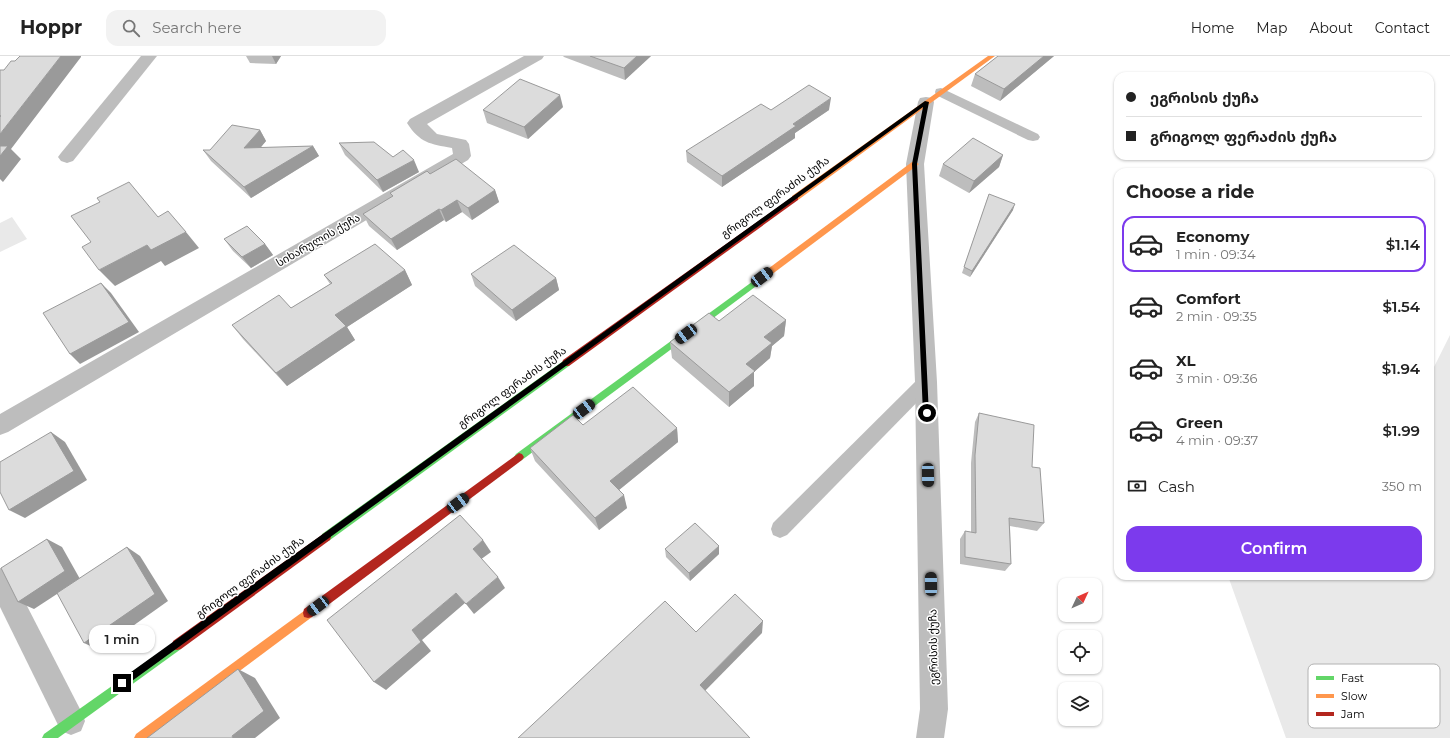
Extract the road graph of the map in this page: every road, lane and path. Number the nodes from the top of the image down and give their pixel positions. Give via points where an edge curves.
1 (149, 56) edge
2 (536, 56) edge
3 (992, 56) edge
4 (934, 97) junction
5 (1032, 137) dead end
6 (67, 157) dead end
7 (914, 164) junction
8 (926, 382) junction
9 (0, 424) edge
10 (780, 529) dead end
11 (0, 580) edge
12 (71, 721) junction
13 (48, 738) edge
14 (140, 738) edge
15 (930, 738) edge

1 - 6 street
2 - 9 street, სიხარულის ქუჩა via 416,123 432,138 460,144 462,156
3 - 4 street, გრიგოლ ფერაძის ქუჩა
4 - 5 lane
4 - 7 street, ეგრისის ქუჩა
4 - 12 street, გრიგოლ ფერაძის ქუჩა
7 - 8 street, ეგრისის ქუჩა
7 - 14 street
8 - 10 lane
8 - 15 street, ეგრისის ქუჩა via 934,709
11 - 12 street
12 - 13 street, გრიგოლ ფერაძის ქუჩა

